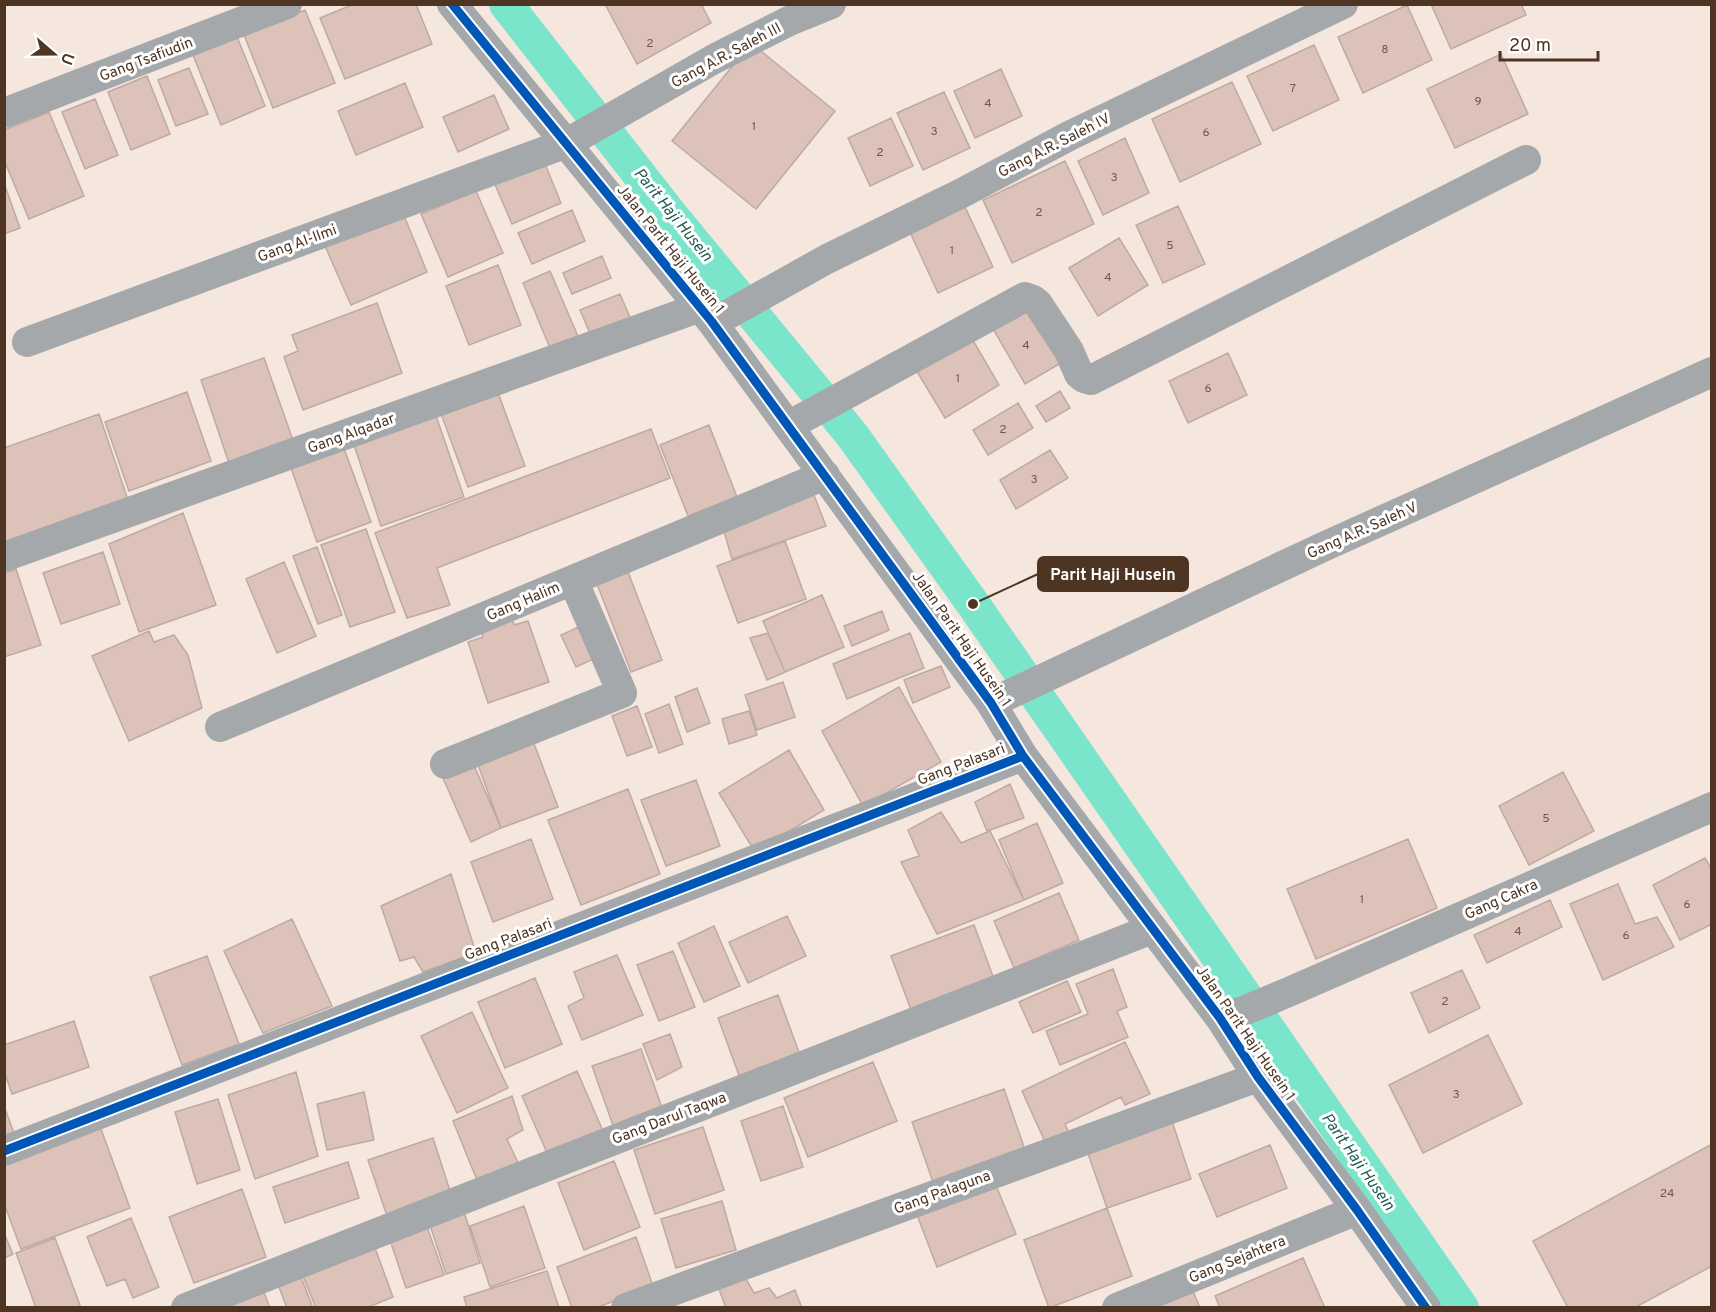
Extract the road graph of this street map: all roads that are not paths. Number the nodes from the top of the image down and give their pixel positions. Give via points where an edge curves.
1 (287, 4) edge
2 (452, 4) edge
3 (831, 4) edge
4 (1343, 4) edge
5 (4, 112) edge
6 (576, 138) junction
7 (1526, 160) dead end
8 (712, 315) junction
9 (27, 342) dead end
10 (1712, 372) edge
11 (797, 422) junction
12 (825, 474) junction
13 (4, 557) edge
14 (573, 580) junction
15 (1002, 697) junction
16 (220, 727) dead end
17 (1023, 756) junction
18 (445, 764) dead end
19 (1712, 807) edge
20 (1152, 929) junction
21 (1233, 1014) junction
22 (1258, 1077) junction
23 (4, 1151) edge
24 (1357, 1210) junction
25 (186, 1308) edge
26 (626, 1308) edge
27 (1117, 1308) edge
28 (1426, 1308) edge

1 - 5 street, Gang Tsafiudin
2 - 6 street, Jalan Parit Haji Husein 1
3 - 6 street, Gang A.R. Saleh III via 714,59
4 - 8 street, Gang A.R. Saleh IV via 1069,136 768,291
6 - 8 street, Jalan Parit Haji Husein 1
6 - 9 street, Gang Al-llmi
7 - 11 street via 1091,380 1079,374 1038,304 1025,297
8 - 11 street, Jalan Parit Haji Husein 1
8 - 13 street, Gang Alqadar
10 - 15 street, Gang A.R. Saleh V
11 - 12 street, Jalan Parit Haji Husein 1
12 - 14 street, Gang Halim
12 - 15 street, Jalan Parit Haji Husein 1
14 - 16 street, Gang Halim
14 - 18 street via 622,693
15 - 17 street, Jalan Parit Haji Husein 1
17 - 20 street, Jalan Parit Haji Husein 1
17 - 23 street, Gang Palasari
19 - 21 street, Gang Cakra
20 - 21 street, Jalan Parit Haji Husein 1
20 - 25 street, Gang Darul Taqwa
21 - 22 street, Jalan Parit Haji Husein 1
22 - 24 street, Jalan Parit Haji Husein 1
22 - 26 street, Gang Palaguna
24 - 27 street, Gang Sejahtera
24 - 28 street, Jalan Parit Haji Husein 1

